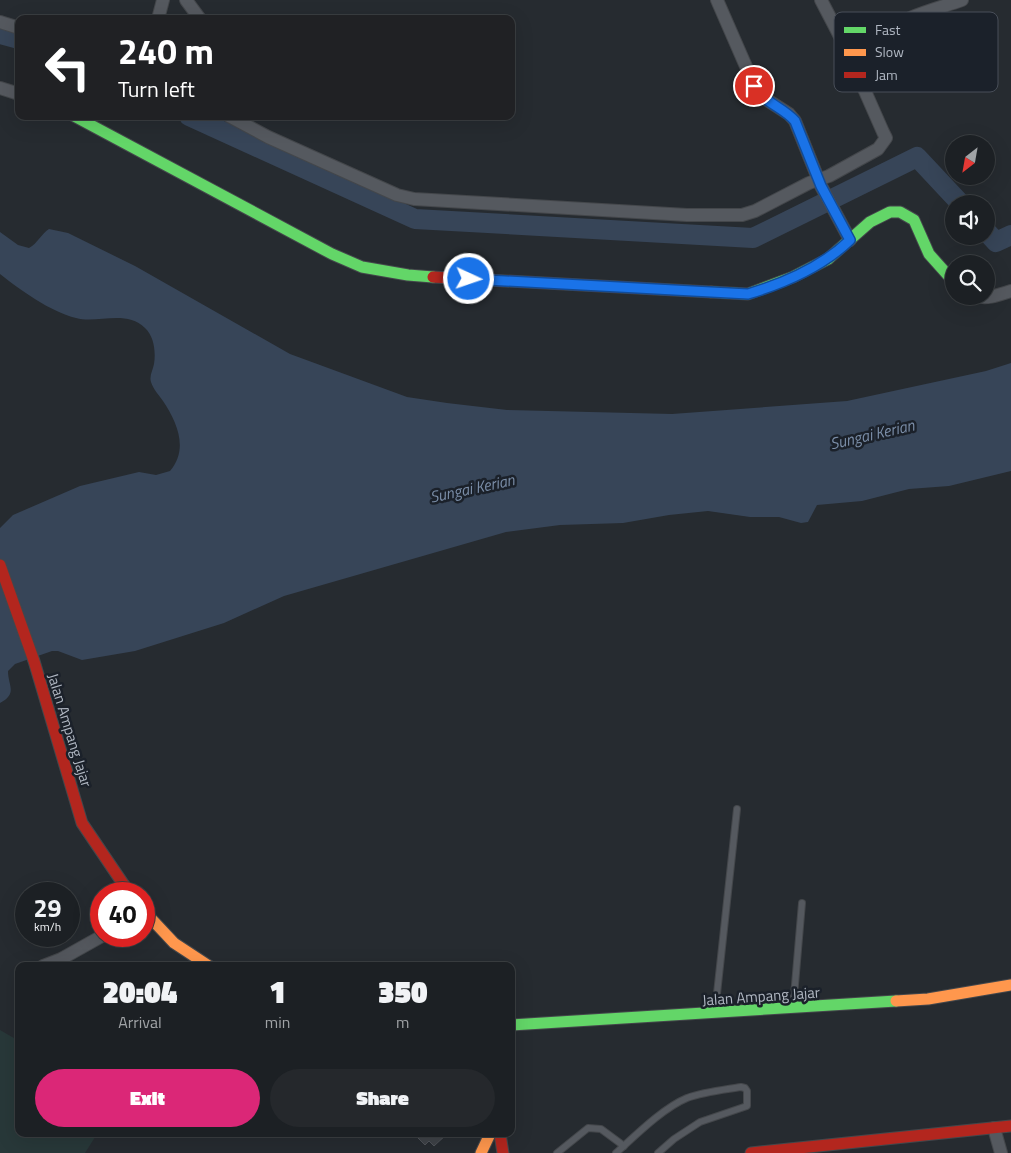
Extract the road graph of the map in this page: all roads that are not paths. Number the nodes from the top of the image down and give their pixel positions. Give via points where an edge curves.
1 (163, 0) edge
2 (186, 0) edge
3 (717, 0) edge
4 (822, 0) edge
5 (962, 0) edge
6 (927, 12) edge
7 (159, 15) edge
8 (197, 15) edge
9 (0, 22) edge
10 (834, 24) edge
11 (15, 27) edge
12 (0, 88) edge
13 (866, 92) edge
14 (15, 93) edge
15 (81, 120) edge
16 (236, 120) edge
17 (819, 183) junction
18 (850, 240) junction
19 (945, 272) edge
20 (1011, 291) edge
21 (995, 295) edge
22 (0, 565) edge
23 (737, 809) dead end
24 (122, 882) edge
25 (802, 903) dead end
26 (155, 925) edge
27 (90, 943) edge
28 (53, 962) edge
29 (203, 962) edge
30 (1011, 985) edge
31 (792, 1009) junction
32 (715, 1014) junction
33 (515, 1026) edge
34 (1011, 1126) edge
35 (994, 1128) junction
36 (489, 1137) edge
37 (500, 1137) edge
38 (624, 1146) junction
39 (482, 1153) edge
40 (498, 1153) edge
41 (503, 1153) edge
42 (557, 1153) edge
43 (616, 1153) edge
44 (658, 1153) edge
45 (751, 1153) edge
46 (1001, 1153) edge

1 - 7 street
2 - 8 street
3 - 17 street via 754,86 763,98 790,114 795,121
4 - 10 street
5 - 6 street
9 - 11 street
12 - 14 street
13 - 17 street via 886,138 878,149
15 - 18 street via 332,254 362,267 393,273 748,294 818,265
16 - 17 street via 397,195 414,199 687,215 742,215 809,183
17 - 18 street
18 - 19 street via 872,219 897,213 910,217 919,227 922,242 932,258
20 - 21 street
22 - 24 street, Jalan Ampang Jajar via 34,661 82,823
23 - 32 lane
25 - 31 lane
26 - 29 street via 174,943
27 - 28 street
30 - 31 street, Jalan Ampang Jajar via 928,999
31 - 32 street, Jalan Ampang Jajar
32 - 33 street, Jalan Ampang Jajar
34 - 35 street
35 - 45 street
35 - 46 street
36 - 39 street
37 - 41 street
38 - 42 lane via 601,1129 588,1128
38 - 43 lane
38 - 44 lane via 685,1099 745,1088 747,1106 700,1122 674,1138
39 - 40 street

